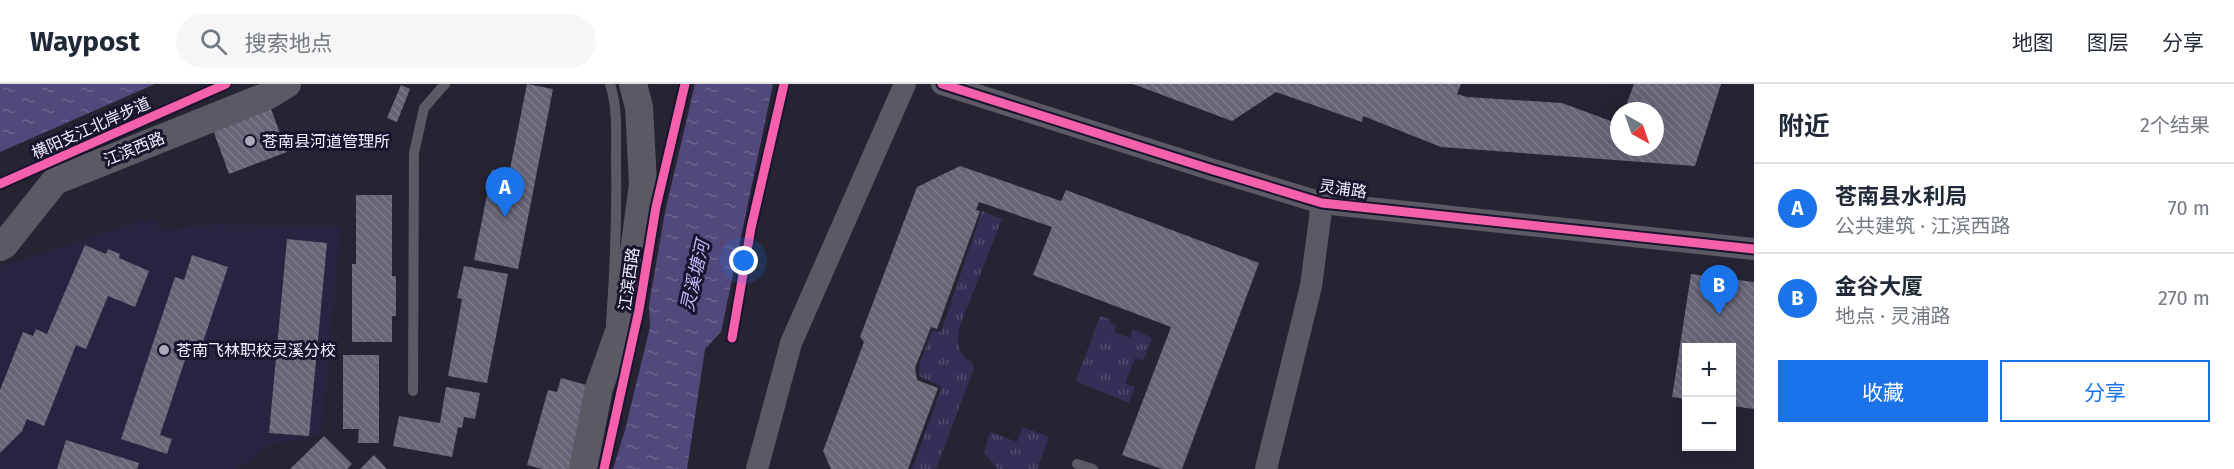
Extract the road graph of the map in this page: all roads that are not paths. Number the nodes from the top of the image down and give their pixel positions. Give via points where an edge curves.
1 (287, 84) edge
2 (445, 84) edge
3 (610, 84) edge
4 (633, 84) edge
5 (905, 84) edge
6 (942, 84) edge
7 (1322, 203) junction
8 (2, 246) edge
9 (1754, 249) edge
10 (599, 388) junction
11 (413, 391) dead end
12 (1077, 464) dead end
13 (583, 469) edge
14 (757, 469) edge
15 (1093, 469) edge
16 (1266, 469) edge

1 - 8 street, 江滨西路 via 267,96 55,181
2 - 11 lane via 424,108 414,153
3 - 10 lane via 616,101 617,229 610,333
4 - 10 street, 江滨西路 via 639,107 643,184 626,312
5 - 14 street via 791,343
6 - 7 street, 灵浦路
7 - 9 street, 灵浦路
7 - 16 street via 1311,286
10 - 13 street, 江滨西路
12 - 15 lane

